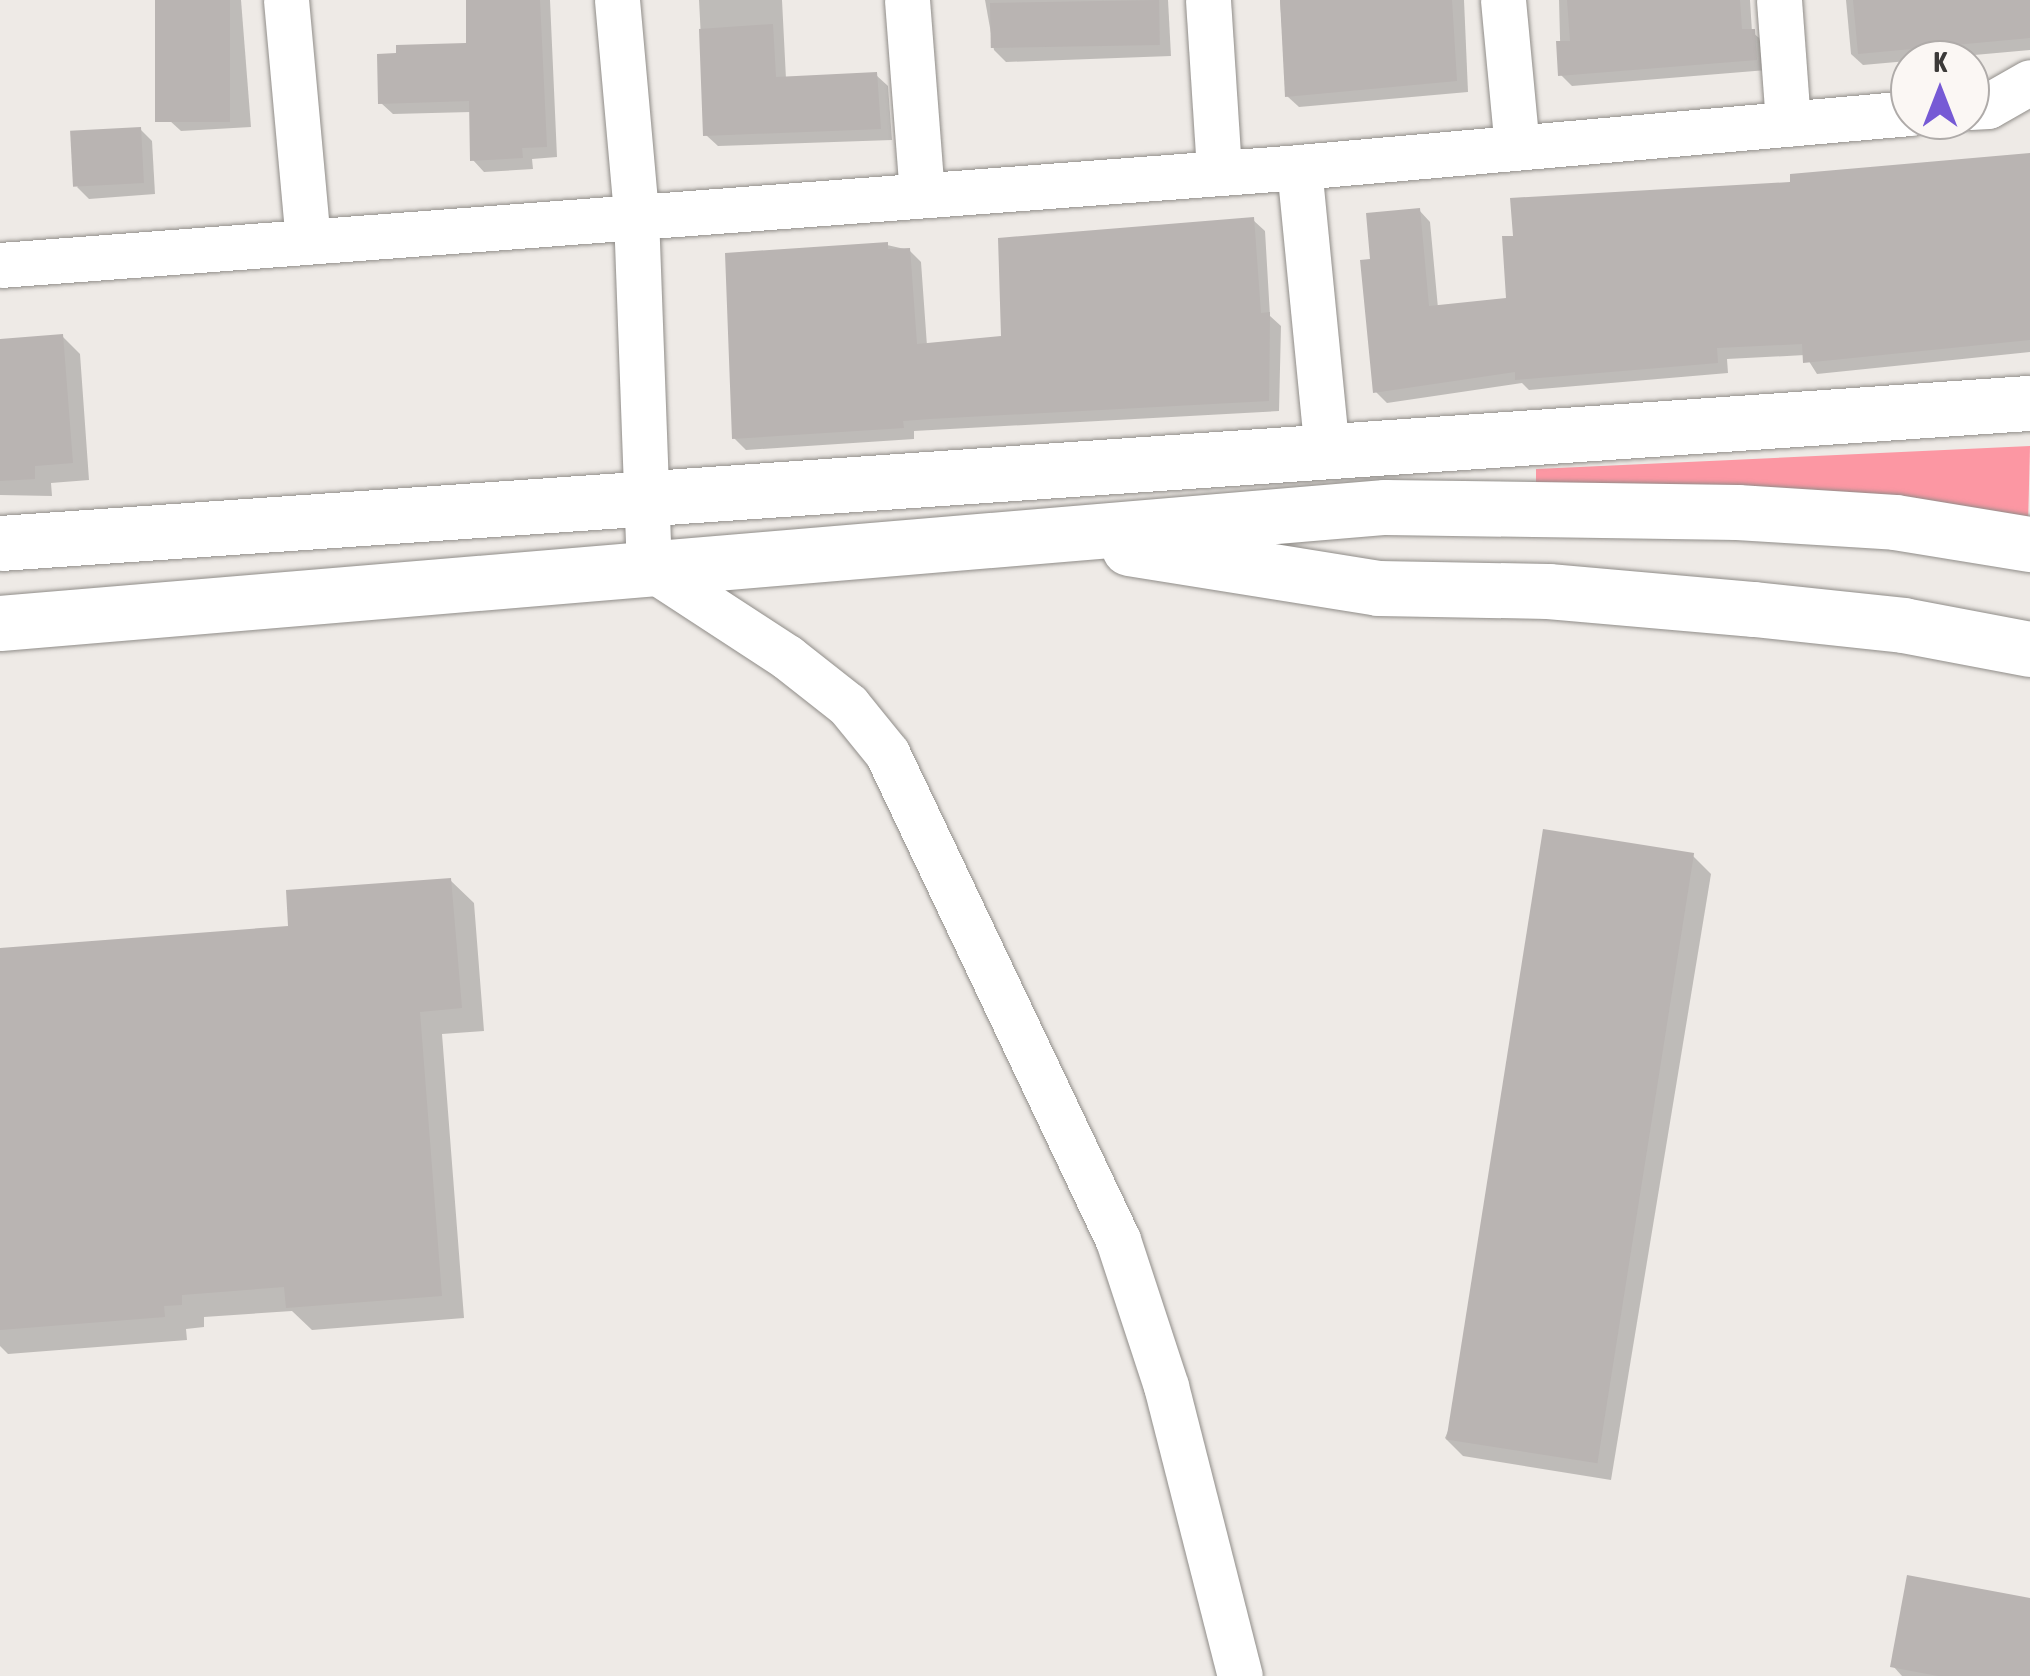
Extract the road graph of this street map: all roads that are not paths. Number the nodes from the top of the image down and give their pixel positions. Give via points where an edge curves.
1 (286, 0) edge
2 (617, 0) edge
3 (907, 0) edge
4 (1208, 0) edge
5 (1503, 0) edge
6 (1779, 0) edge
7 (2030, 82) edge
8 (1990, 105) edge
9 (1890, 115) edge
10 (1788, 124) junction
11 (1518, 148) junction
12 (1299, 167) junction
13 (1220, 172) junction
14 (922, 194) junction
15 (636, 215) junction
16 (308, 240) junction
17 (0, 265) edge
18 (2030, 404) edge
19 (1328, 452) junction
20 (648, 500) junction
21 (1042, 535) junction
22 (0, 543) edge
23 (2030, 544) edge
24 (650, 567) junction
25 (0, 622) edge
26 (2030, 650) edge
27 (1240, 1676) edge

1 - 16 street
2 - 15 street
3 - 14 street
4 - 13 street
5 - 11 street
6 - 10 street
7 - 8 street
9 - 10 street
10 - 11 street
11 - 12 street
12 - 13 street
12 - 19 street
13 - 14 street
14 - 15 street
15 - 16 street
15 - 20 street
16 - 17 street
18 - 19 street
19 - 20 street
20 - 22 street
20 - 24 street
21 - 23 street via 1385,507 1481,506 1895,522
21 - 24 street
21 - 26 street via 1378,588 1548,590 1754,608 1903,625
24 - 25 street
24 - 27 street via 848,705 887,754 1118,1240 1166,1386

